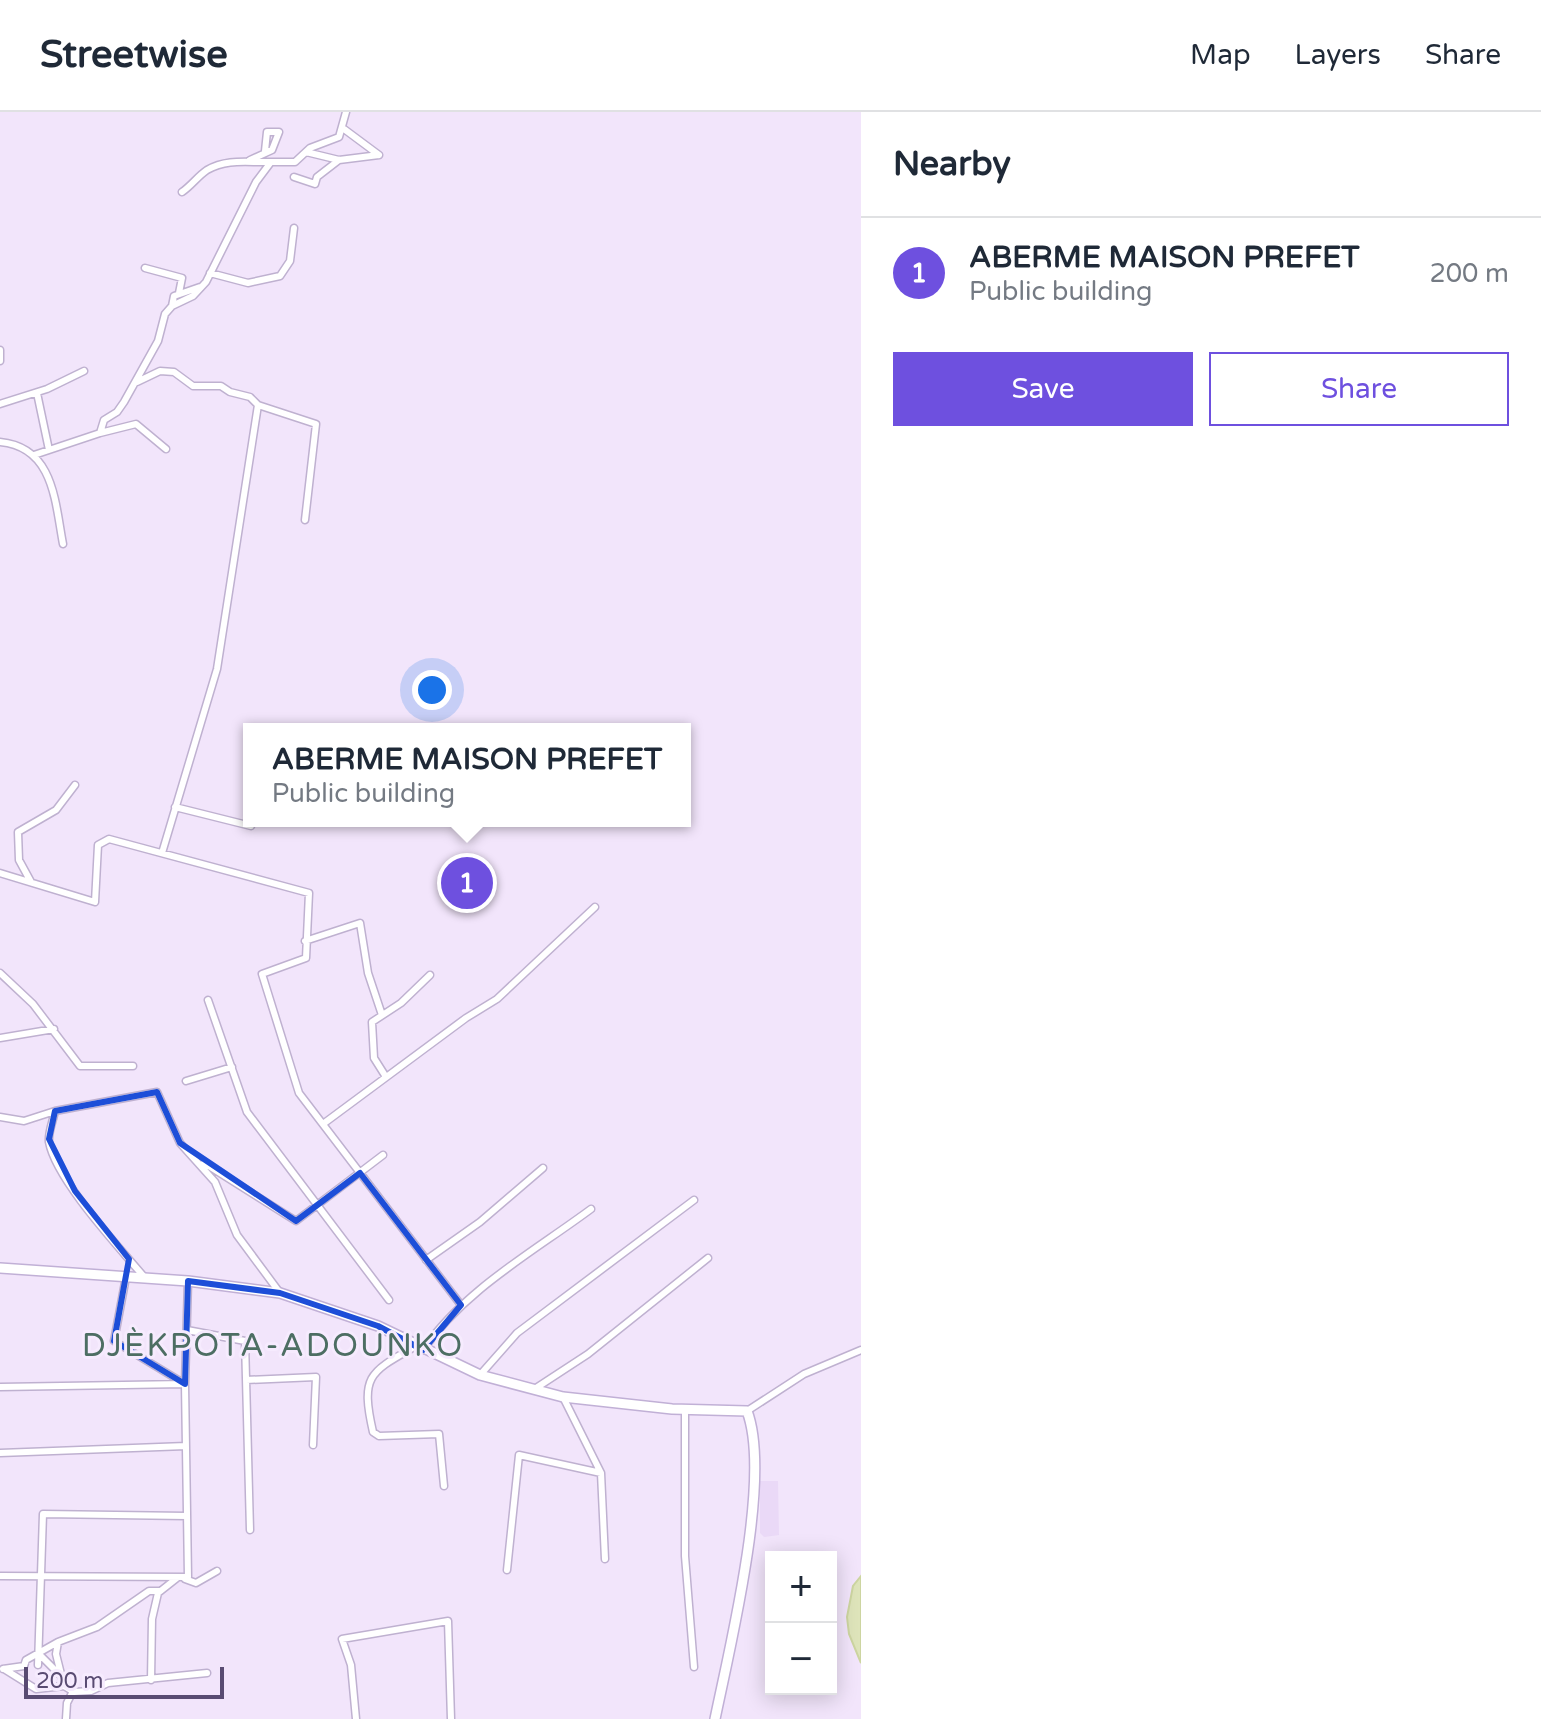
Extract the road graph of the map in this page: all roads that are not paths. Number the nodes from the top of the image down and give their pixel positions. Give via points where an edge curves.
1 (346, 112) edge
2 (344, 129) junction
3 (265, 151) dead end
4 (306, 152) junction
5 (250, 160) junction
6 (339, 160) junction
7 (271, 162) junction
8 (294, 177) dead end
9 (182, 192) dead end
10 (294, 228) dead end
11 (145, 268) dead end
12 (210, 273) junction
13 (203, 285) junction
14 (179, 293) junction
15 (172, 306) junction
16 (0, 350) edge
17 (0, 361) edge
18 (84, 371) dead end
19 (135, 382) junction
20 (37, 393) junction
21 (0, 404) edge
22 (258, 405) junction
23 (100, 433) junction
24 (0, 442) edge
25 (166, 449) dead end
26 (49, 450) junction
27 (34, 455) junction
28 (305, 520) dead end
29 (63, 544) dead end
30 (75, 785) dead end
31 (175, 807) junction
32 (243, 824) edge
33 (162, 853) junction
34 (0, 873) edge
35 (31, 882) junction
36 (595, 907) dead end
37 (305, 941) junction
38 (0, 973) edge
39 (430, 975) dead end
40 (208, 1000) dead end
41 (382, 1015) junction
42 (54, 1029) junction
43 (0, 1038) edge
44 (133, 1066) dead end
45 (232, 1067) junction
46 (386, 1077) junction
47 (186, 1081) dead end
48 (55, 1111) junction
49 (0, 1117) edge
50 (323, 1124) junction
51 (383, 1155) dead end
52 (197, 1159) junction
53 (543, 1168) dead end
54 (360, 1173) junction
55 (694, 1200) dead end
56 (316, 1206) junction
57 (591, 1209) dead end
58 (708, 1258) dead end
59 (426, 1260) junction
60 (0, 1268) edge
61 (126, 1277) junction
62 (145, 1278) junction
63 (188, 1281) junction
64 (280, 1293) junction
65 (389, 1300) dead end
66 (461, 1305) junction
67 (187, 1330) junction
68 (419, 1348) junction
69 (861, 1350) edge
70 (480, 1375) junction
71 (246, 1380) junction
72 (185, 1384) junction
73 (0, 1387) edge
74 (536, 1388) junction
75 (563, 1397) junction
76 (685, 1410) junction
77 (747, 1411) junction
78 (313, 1445) dead end
79 (186, 1446) junction
80 (0, 1453) edge
81 (601, 1473) junction
82 (444, 1486) dead end
83 (187, 1516) junction
84 (250, 1530) dead end
85 (605, 1559) dead end
86 (507, 1570) dead end
87 (217, 1571) dead end
88 (43, 1574) junction
89 (0, 1576) edge
90 (179, 1577) junction
91 (159, 1591) junction
92 (58, 1642) junction
93 (39, 1654) junction
94 (38, 1665) dead end
95 (694, 1667) dead end
96 (2, 1670) edge
97 (207, 1673) dead end
98 (60, 1675) junction
99 (151, 1680) junction
100 (64, 1686) junction
101 (73, 1691) junction
102 (66, 1719) edge
103 (356, 1719) edge
104 (451, 1719) edge
105 (715, 1719) edge

1 - 2 street
2 - 4 street via 339,137
2 - 6 street via 379,155
3 - 5 street
4 - 6 street
4 - 7 street via 295,162
5 - 7 street
5 - 9 street via 205,171
6 - 8 street via 315,184
7 - 12 street
10 - 12 street via 290,261 280,276 248,283
11 - 14 street via 182,278
12 - 13 street
13 - 14 street
13 - 15 street
14 - 15 street
15 - 19 street
16 - 17 street
18 - 20 street
19 - 22 street via 160,371 174,372 193,386 221,386
19 - 23 street via 117,412 104,420
20 - 21 street
20 - 26 street
22 - 28 street via 316,424
22 - 31 street via 217,669
23 - 25 street via 136,424
23 - 26 street
24 - 27 street
26 - 27 street
27 - 29 street via 49,472
30 - 35 street via 56,810 18,832 19,860
31 - 32 street
31 - 33 street
33 - 35 street via 109,839 98,845 95,902
33 - 37 street via 309,893
34 - 35 street
36 - 46 street via 520,981
37 - 41 street via 360,923
37 - 50 street via 306,958 262,974 299,1093
38 - 42 street
39 - 41 street
40 - 45 street
41 - 46 street via 372,1022 374,1058
42 - 43 street
42 - 44 street via 80,1066
45 - 47 street
45 - 56 street via 247,1112
46 - 50 street
48 - 49 street via 24,1121
48 - 52 street via 157,1092 180,1143
48 - 62 street via 49,1139 53,1154 75,1191
50 - 54 street
51 - 54 street
52 - 56 street via 296,1221
52 - 64 street via 220,1191 237,1235
53 - 59 street
54 - 56 street
54 - 59 street
55 - 70 street via 517,1333
56 - 65 street
57 - 66 street
58 - 74 street via 588,1354
59 - 66 street
60 - 61 street
61 - 62 street
61 - 72 street via 114,1341
62 - 63 street
63 - 64 street
63 - 67 street
64 - 68 street via 378,1326
66 - 68 street
67 - 71 street via 245,1341
67 - 72 street
68 - 70 street
68 - 82 street via 374,1369 370,1419 379,1436 439,1434
69 - 77 street via 804,1374
70 - 74 street
71 - 78 street via 316,1377
71 - 84 street
72 - 73 street
72 - 79 street
74 - 75 street
75 - 76 street
75 - 81 street
76 - 77 street
76 - 95 street via 685,1556
77 - 105 street via 756,1442 755,1487
79 - 80 street
79 - 83 street
81 - 85 street
81 - 86 street via 519,1455
83 - 88 street via 43,1514
83 - 90 street via 188,1577
87 - 90 street via 196,1583
88 - 89 street
88 - 90 street
88 - 93 street
90 - 91 street
91 - 92 street via 149,1591 97,1627
91 - 99 street via 152,1619
92 - 93 street
92 - 98 street
93 - 94 street
93 - 96 street via 24,1666
93 - 98 street
96 - 100 street via 36,1689
97 - 99 street
98 - 100 street
99 - 101 street
100 - 101 street
101 - 102 street
103 - 104 street via 351,1665 342,1639 448,1621

